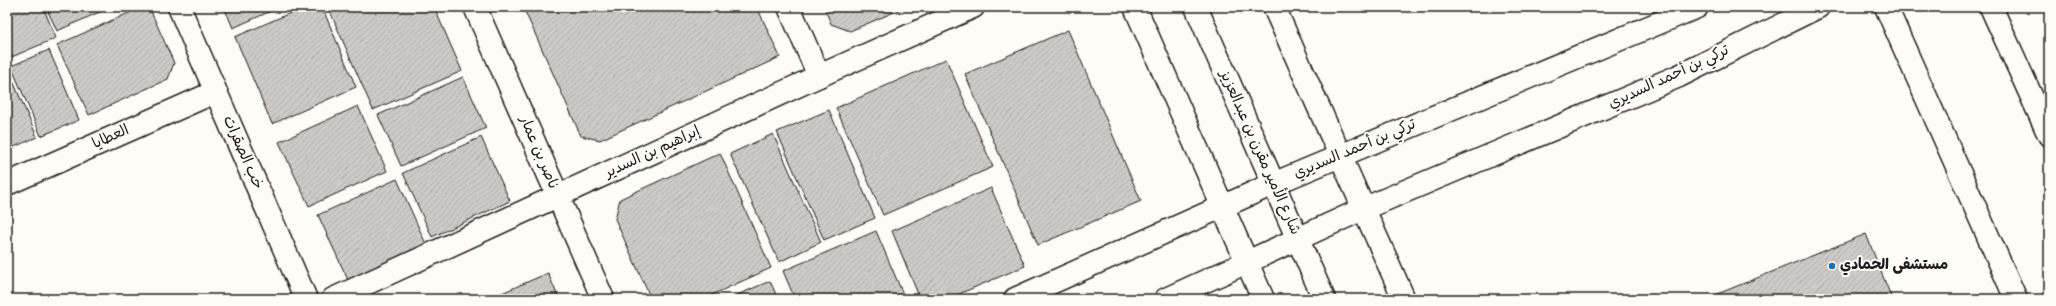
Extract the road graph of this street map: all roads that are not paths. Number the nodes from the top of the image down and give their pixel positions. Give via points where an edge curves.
1 (179, 7) edge
2 (474, 7) edge
3 (789, 7) edge
4 (973, 7) edge
5 (1136, 7) edge
6 (1196, 7) edge
7 (1274, 7) edge
8 (1697, 7) edge
9 (1818, 7) edge
10 (1886, 7) edge
11 (1991, 7) edge
12 (819, 76) junction
13 (215, 92) junction
14 (2049, 135) edge
15 (1340, 156) junction
16 (7, 184) edge
17 (1273, 184) junction
18 (557, 198) junction
19 (1223, 207) junction
20 (1363, 209) junction
21 (1297, 240) junction
22 (1247, 262) junction
23 (306, 299) edge
24 (333, 299) edge
25 (603, 299) edge
26 (1015, 299) edge
27 (1166, 299) edge
28 (1263, 299) edge
29 (1324, 299) edge
30 (1404, 299) edge
31 (2016, 299) edge

1 - 13 street, خب الصقرات
2 - 18 street, ناصر بن عمار
3 - 12 street
4 - 12 street, إبراهيم بن السدير
5 - 19 street
6 - 17 street, شارع الأمير مقرن بن عبدالعزيز
7 - 15 street
8 - 15 street, تركي بن أحمد السديري
9 - 20 street, تركي بن أحمد السديري via 1679,76
10 - 31 street
11 - 14 street
12 - 18 street, إبراهيم بن السدير
13 - 16 street, العطايا
13 - 23 street, خب الصقرات
15 - 17 street, تركي بن أحمد السديري
15 - 20 street
17 - 19 street, تركي بن أحمد السديري
17 - 21 street, شارع الأمير مقرن بن عبدالعزيز
18 - 24 street, إبراهيم بن السدير
18 - 25 street, ناصر بن عمار
19 - 22 street
19 - 26 street, تركي بن أحمد السديري
20 - 21 street, تركي بن أحمد السديري
20 - 30 street
21 - 22 street, تركي بن أحمد السديري
21 - 29 street, شارع الأمير مقرن بن عبدالعزيز
22 - 27 street, تركي بن أحمد السديري
22 - 28 street

